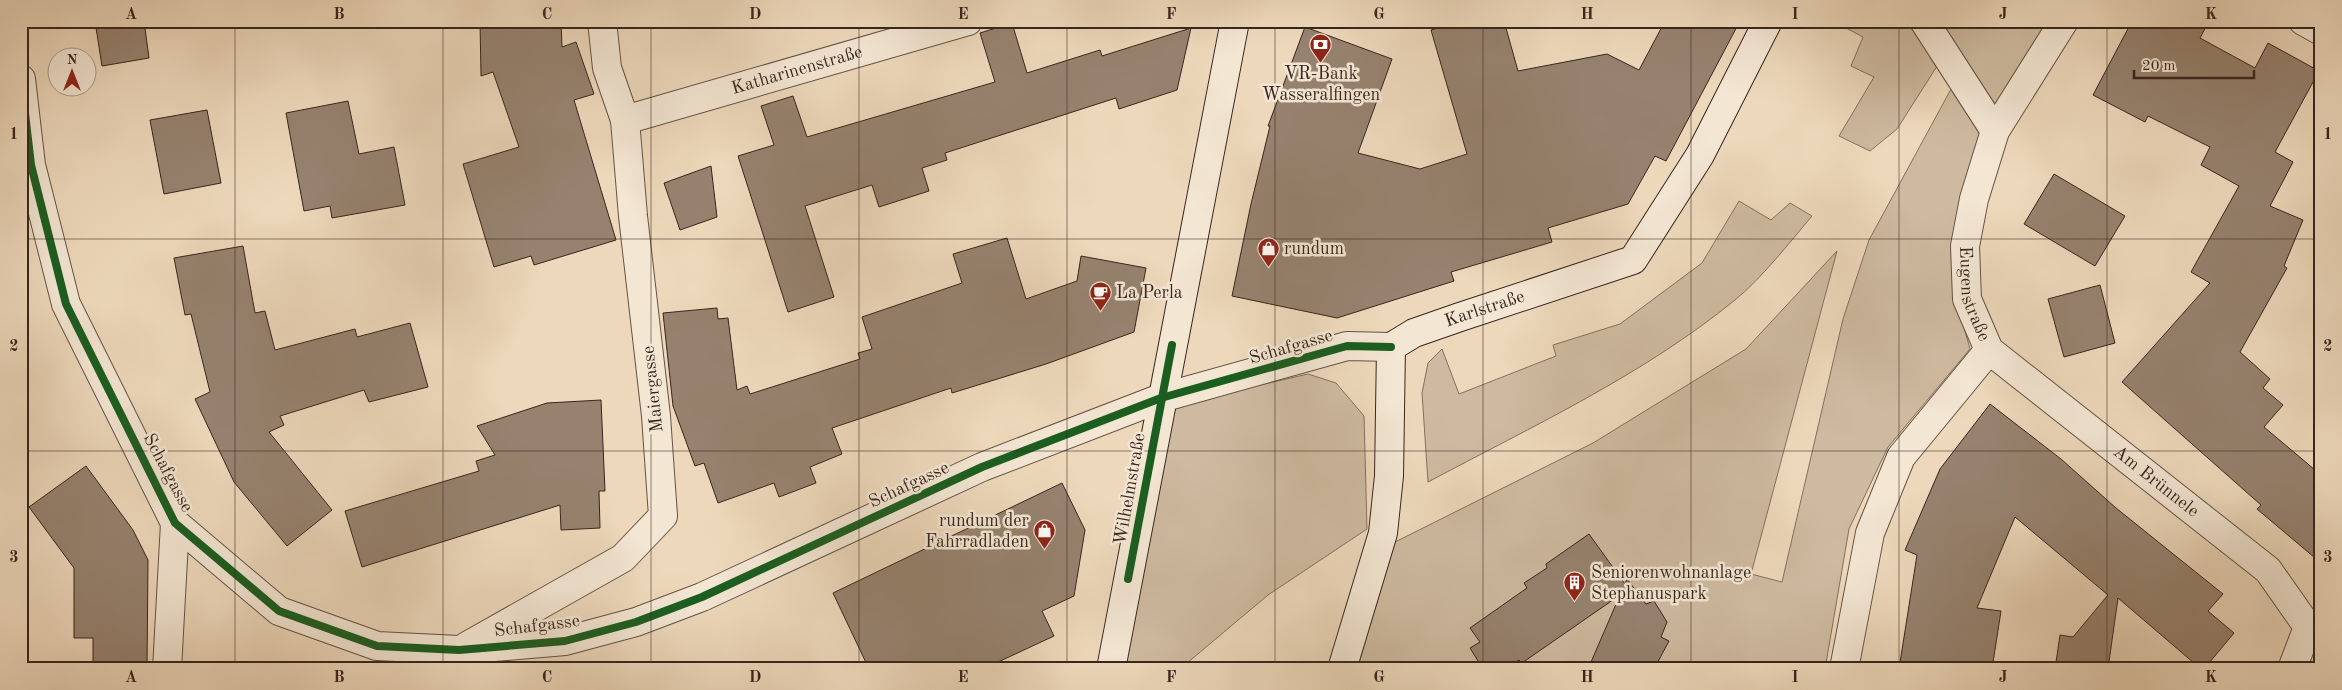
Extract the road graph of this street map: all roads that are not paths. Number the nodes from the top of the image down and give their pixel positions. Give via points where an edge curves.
1 (602, 21) edge
2 (968, 21) edge
3 (1235, 21) edge
4 (1768, 21) edge
5 (1924, 21) edge
6 (2064, 21) edge
7 (2303, 21) edge
8 (2321, 31) edge
9 (21, 79) edge
10 (625, 120) junction
11 (1995, 131) junction
12 (1391, 347) junction
13 (1988, 350) junction
14 (1162, 398) junction
15 (175, 523) junction
16 (459, 650) junction
17 (167, 669) edge
18 (1111, 669) edge
19 (1342, 669) edge
20 (1844, 669) edge
21 (2292, 669) edge

1 - 10 street, Maiergasse via 607,68
2 - 10 street, Katharinenstraße
3 - 14 street, Wilhelmstraße
4 - 12 street, Karlstraße via 1700,155 1633,260 1414,333
5 - 11 street
6 - 11 street, Eugenstraße
7 - 8 street
9 - 15 street, Schafgasse via 31,165 66,304
10 - 16 street, Maiergasse via 656,416 663,516 623,558
11 - 13 street, Eugenstraße via 1974,199 1965,246 1967,299
12 - 14 street, Schafgasse via 1347,346
12 - 19 street via 1389,476 1383,533
13 - 20 street, Eugenstraße via 1901,457 1870,533
13 - 21 street, Am Brünnele via 2268,570 2308,627
14 - 16 street, Schafgasse via 982,467 702,597 636,622 565,641
14 - 18 street, Wilhelmstraße
15 - 16 street, Schafgasse via 279,611 377,646
15 - 17 street, Schafgasse

